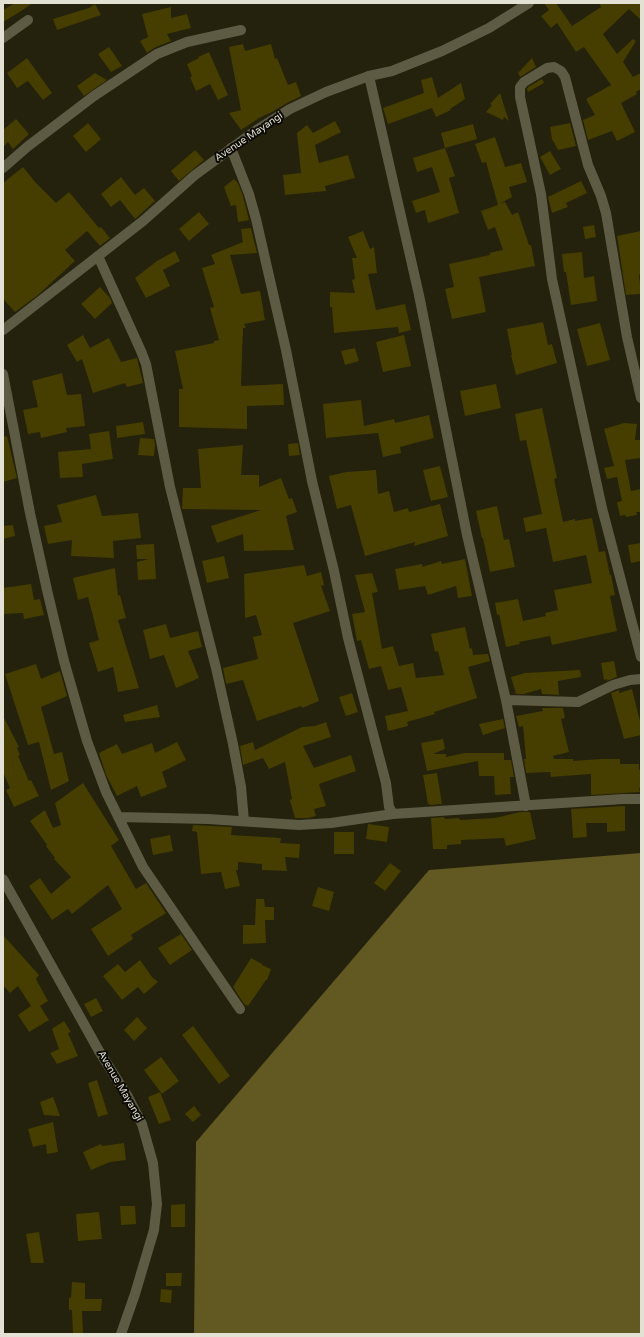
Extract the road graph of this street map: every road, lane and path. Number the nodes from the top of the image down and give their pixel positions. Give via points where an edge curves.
1 (529, 3) edge
2 (28, 20) dead end
3 (241, 30) dead end
4 (3, 38) edge
5 (369, 76) junction
6 (231, 148) junction
7 (3, 168) edge
8 (98, 256) junction
9 (3, 330) edge
10 (3, 374) edge
11 (641, 398) edge
12 (641, 657) edge
13 (641, 679) edge
14 (506, 700) junction
15 (641, 799) edge
16 (526, 806) junction
17 (393, 814) junction
18 (118, 817) junction
19 (244, 821) junction
20 (4, 882) edge
21 (240, 1009) dead end
22 (121, 1334) edge

1 - 5 street, Avenue Mayangi via 489,28 442,51 392,71
2 - 4 street
3 - 7 street via 187,42 157,54 94,96
5 - 6 street, Avenue Mayangi via 290,109
5 - 14 street via 419,296 467,535
6 - 8 street, Avenue Mayangi
6 - 17 street via 256,218 348,638
8 - 9 street, Avenue Mayangi
8 - 19 street via 146,364 170,487 233,744
10 - 18 street via 30,513 64,661 87,741
11 - 12 street via 627,337 606,213 588,165 565,77 554,67 547,68 524,82 520,87 520,97 540,194 552,280 598,493
13 - 14 street via 613,685 578,702
14 - 16 street
15 - 16 street
16 - 17 street
17 - 19 street via 299,825
18 - 19 street
18 - 21 street via 143,867
20 - 22 street, Avenue Mayangi via 95,1044 128,1097 142,1124 153,1163 157,1204 154,1230

